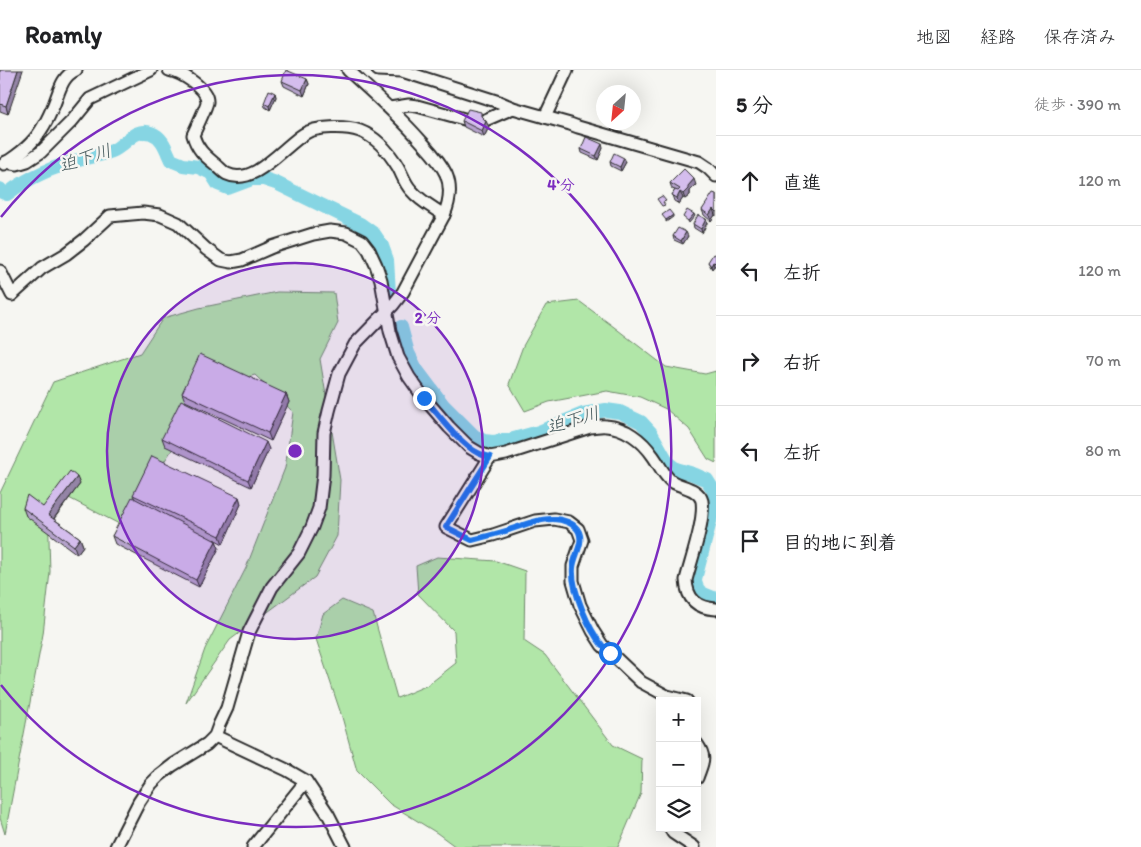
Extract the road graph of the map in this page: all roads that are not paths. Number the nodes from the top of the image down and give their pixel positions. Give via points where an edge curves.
1 (76, 70) edge
2 (151, 70) edge
3 (169, 70) edge
4 (348, 70) edge
5 (378, 70) edge
6 (567, 70) edge
7 (390, 108) junction
8 (513, 108) junction
9 (545, 117) junction
10 (3, 164) edge
11 (716, 176) edge
12 (444, 215) junction
13 (0, 271) edge
14 (386, 312) junction
15 (490, 457) junction
16 (716, 609) edge
17 (674, 697) edge
18 (215, 736) junction
19 (701, 750) edge
20 (701, 767) edge
21 (306, 781) junction
22 (672, 832) edge
23 (116, 847) edge
24 (254, 847) edge
25 (345, 847) edge
26 (694, 847) edge

1 - 10 street via 62,84 52,109 31,144
2 - 10 street via 90,100 41,152 27,161
3 - 12 street via 196,83 206,94 207,102 192,135 206,157 226,174 235,177 247,175 268,164 304,134 317,129 358,131 374,138 397,165 410,189
4 - 7 street
5 - 8 street via 402,71
6 - 9 street
7 - 8 street via 417,106 475,122
7 - 12 street via 446,173 450,192
8 - 9 street
9 - 11 street via 699,162
12 - 14 street via 403,292
13 - 14 street via 12,295 110,216 160,215 178,223 221,260 231,262 330,231 346,233 362,241 369,250 381,280
14 - 15 street via 398,357 424,398 469,447
14 - 18 street via 355,344 339,374 324,433 319,508 299,553 272,587 249,632 228,708
15 - 16 street via 590,427 616,428 634,436 644,444 664,474 698,493 702,500 702,520 686,580 687,590 692,600
15 - 17 street via 446,527 472,540 535,521 554,519 568,522 578,529 582,540 573,566 573,581 593,631 602,645 641,682
18 - 21 street
18 - 23 street via 151,784
19 - 20 street
21 - 24 street
21 - 25 street
22 - 26 street

